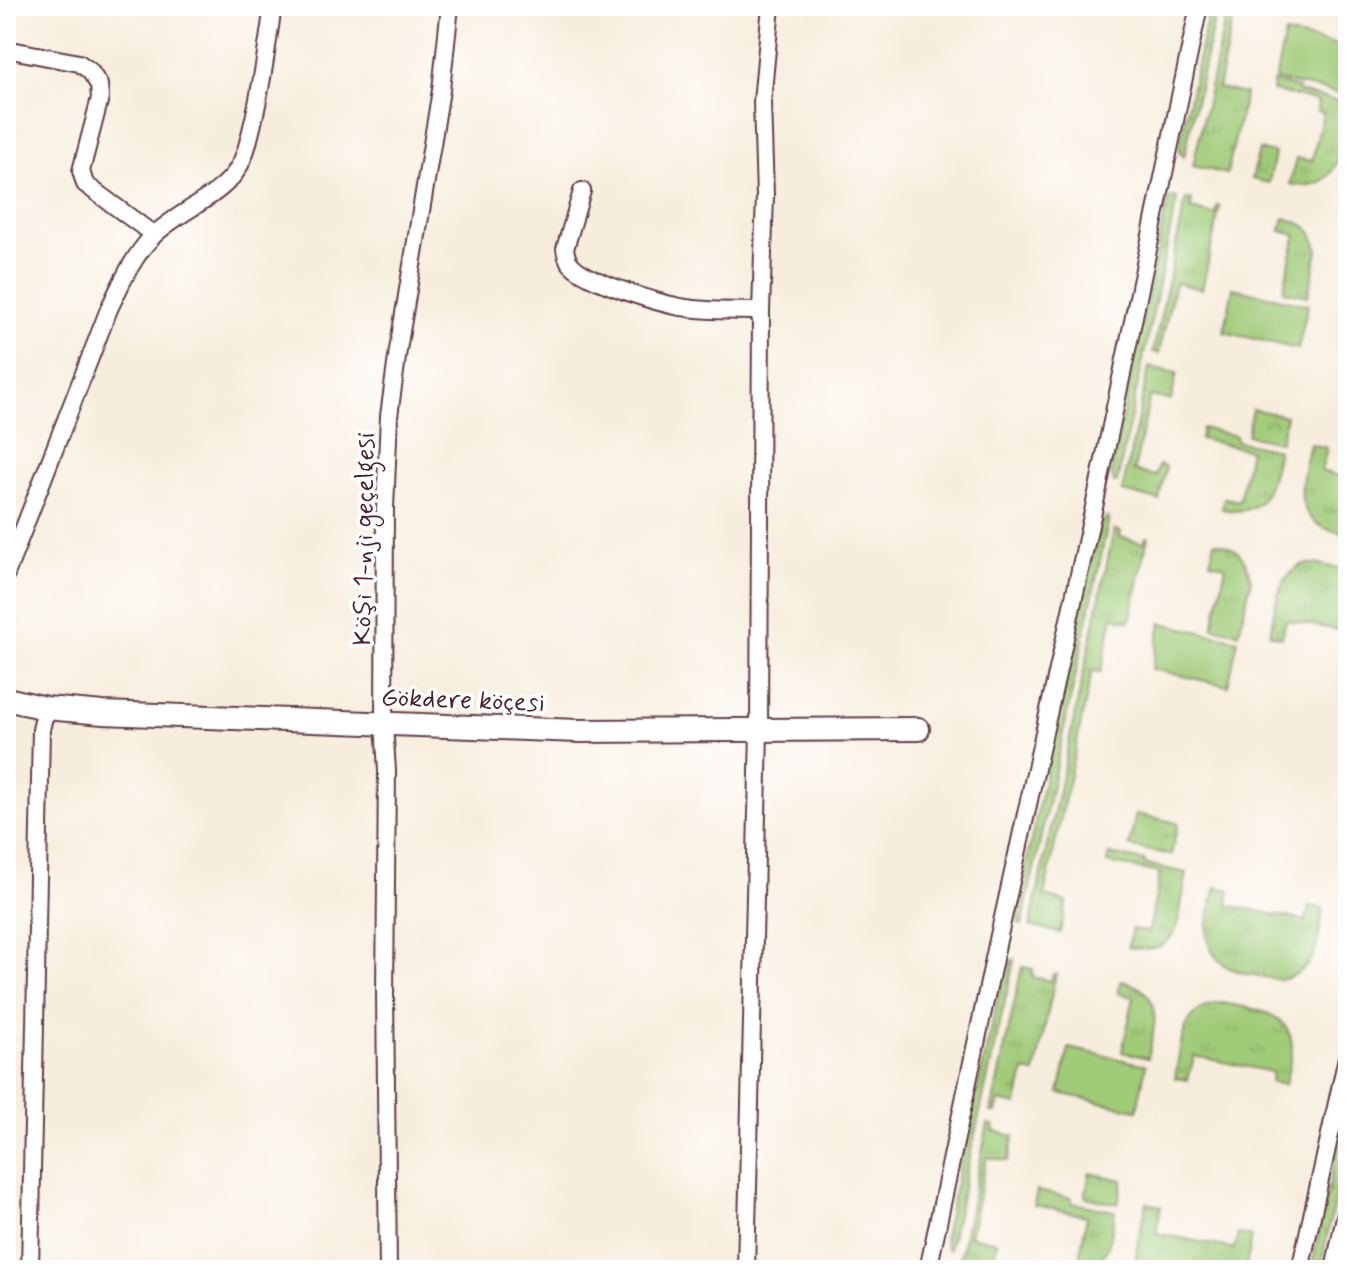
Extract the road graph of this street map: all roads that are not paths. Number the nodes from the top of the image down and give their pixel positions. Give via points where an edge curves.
1 (273, 6) edge
2 (450, 6) edge
3 (771, 6) edge
4 (1199, 6) edge
5 (6, 49) edge
6 (582, 191) dead end
7 (154, 235) junction
8 (761, 311) junction
9 (6, 574) edge
10 (6, 699) edge
11 (46, 708) junction
12 (384, 724) junction
13 (918, 729) dead end
14 (759, 731) junction
15 (1348, 1053) edge
16 (1348, 1217) edge
17 (30, 1270) edge
18 (388, 1270) edge
19 (746, 1270) edge
20 (928, 1270) edge
21 (1300, 1270) edge
22 (1337, 1270) edge

1 - 7 street via 261,91 242,162 227,183
2 - 12 street, Köşi 1-nji geçelgesi via 389,416
3 - 8 street via 762,102
4 - 20 street
5 - 7 street via 79,63 90,71 100,98 81,171 85,184
6 - 8 street via 565,249 572,267 601,282 684,308
7 - 9 street via 109,309
8 - 14 street
10 - 11 street, Gökdere köçesi
11 - 12 street, Gökdere köçesi
11 - 17 street via 41,730
12 - 14 street, Gökdere köçesi
12 - 18 street, Köşi 1-nji geçelgesi
13 - 14 street, Gökdere köçesi
14 - 19 street
15 - 21 street
16 - 22 street

